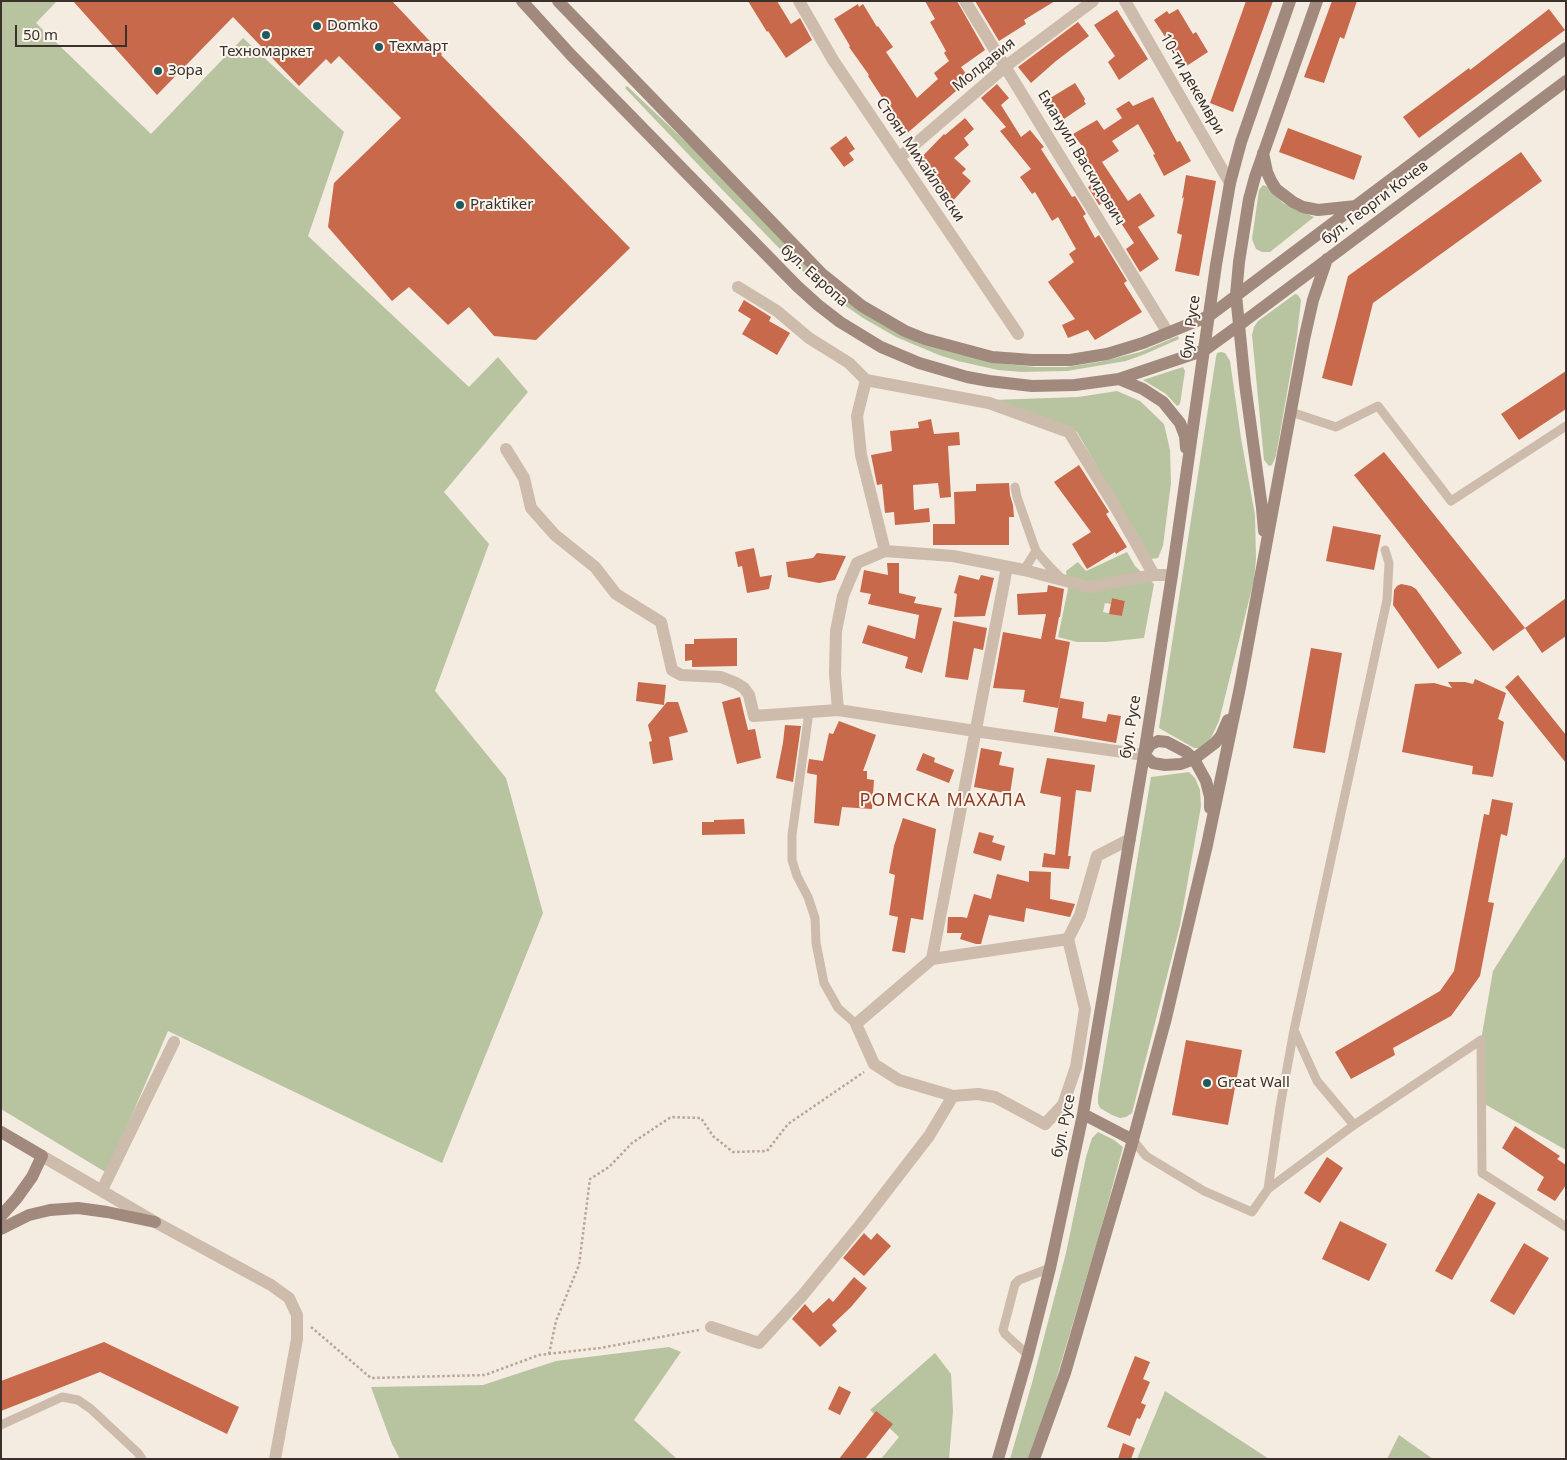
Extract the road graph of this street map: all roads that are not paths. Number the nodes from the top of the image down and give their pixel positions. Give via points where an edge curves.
1 (522, 1) edge
2 (558, 1) edge
3 (799, 1) edge
4 (965, 1) edge
5 (1093, 1) edge
6 (1125, 1) edge
7 (1290, 1) edge
8 (1317, 1) edge
9 (1566, 48) edge
10 (1006, 66) junction
11 (1566, 81) edge
12 (1263, 152) junction
13 (899, 158) junction
14 (1230, 183) junction
15 (1356, 206) junction
16 (1327, 259) junction
17 (738, 286) dead end
18 (1236, 295) junction
19 (1209, 316) junction
20 (1238, 326) junction
21 (1168, 333) junction
22 (1018, 334) dead end
23 (1204, 350) junction
24 (1119, 379) junction
25 (866, 380) junction
26 (1291, 412) junction
27 (1566, 426) edge
28 (506, 449) dead end
29 (1188, 464) junction
30 (1015, 487) dead end
31 (1036, 550) junction
32 (1385, 550) dead end
33 (884, 552) junction
34 (1264, 554) junction
35 (1006, 567) junction
36 (1024, 570) junction
37 (1154, 575) junction
38 (1172, 575) junction
39 (1064, 580) junction
40 (1240, 687) junction
41 (838, 710) junction
42 (809, 712) junction
43 (974, 731) junction
44 (1144, 755) junction
45 (1194, 759) junction
46 (1130, 839) junction
47 (1207, 845) junction
48 (1068, 939) junction
49 (932, 959) junction
50 (856, 1024) junction
51 (1294, 1030) junction
52 (174, 1042) dead end
53 (953, 1096) junction
54 (1083, 1114) junction
55 (1354, 1125) junction
56 (1, 1132) edge
57 (1133, 1140) junction
58 (42, 1156) junction
59 (1268, 1189) junction
60 (102, 1190) junction
61 (1, 1216) edge
62 (155, 1222) junction
63 (1566, 1227) edge
64 (1, 1230) edge
65 (1050, 1268) junction
66 (711, 1327) road end
67 (1028, 1354) junction
68 (1, 1424) edge
69 (142, 1459) edge
70 (275, 1459) edge
71 (998, 1459) edge
72 (1034, 1459) edge

1 - 24 main road, бул. Европа via 797,286 862,336 919,363 989,382 1053,386
2 - 21 main road, бул. Европа via 822,274 882,319 946,346 992,357 1032,360 1070,360 1106,354
3 - 13 street, Стоян Михайловски
4 - 10 street, Емануил Васкидович
5 - 10 street, Молдавия
6 - 14 street, 10-ти декември
7 - 14 main road, бул. Русе via 1240,142
8 - 12 main road
9 - 15 main road, бул. Георги Кочев
10 - 13 street, Молдавия
10 - 21 street, Емануил Васкидович
11 - 16 main road, бул. Георги Кочев
12 - 15 main road via 1271,181 1293,202 1318,210
12 - 18 main road via 1249,199
13 - 22 street, Стоян Михайловски
14 - 19 main road, бул. Русе
15 - 18 main road, бул. Георги Кочев
16 - 20 main road, бул. Георги Кочев
16 - 26 main road via 1313,300
17 - 25 street via 777,311 809,338 849,362
18 - 19 main road, бул. Георги Кочев
18 - 20 main road
19 - 21 main road, бул. Европа
19 - 23 main road, бул. Русе
20 - 23 main road, бул. Георги Кочев
20 - 34 main road via 1262,508
23 - 24 main road, бул. Европа
23 - 29 main road, бул. Русе
24 - 29 main road via 1164,402 1174,414 1185,436
25 - 33 street via 857,416 860,446
25 - 37 street via 989,403 1069,432
26 - 27 lane via 1336,427 1378,406 1451,501
26 - 34 main road
28 - 42 street via 524,478 531,508 556,535 595,567 616,594 661,622 672,670 681,675 721,677 736,683 749,695 754,716
29 - 38 main road, бул. Русе
30 - 31 lane
31 - 36 lane
31 - 39 lane
32 - 51 lane via 1389,562 1387,600
33 - 35 street via 953,556
33 - 41 street via 857,563 843,596 836,631
34 - 40 main road
35 - 36 street
35 - 43 street
36 - 39 street
37 - 38 street
37 - 39 street via 1088,587
38 - 44 main road, бул. Русе
40 - 45 main road via 1221,736
40 - 47 main road
41 - 42 street
41 - 43 street
42 - 50 lane via 792,835 792,860 815,918 824,983 838,1008
43 - 44 street
43 - 49 street
44 - 45 main road via 1153,763 1165,765
44 - 45 main road via 1154,743 1162,741 1177,746
44 - 46 main road, бул. Русе
45 - 47 main road via 1210,796
46 - 48 street via 1098,856 1080,915
46 - 54 main road, бул. Русе
47 - 57 main road via 1166,1022
48 - 49 street
48 - 53 street via 1085,1009 1076,1066 1063,1105 1045,1124 995,1097 978,1094
49 - 50 street
50 - 53 street via 874,1064 899,1080
51 - 55 lane via 1317,1081
51 - 59 lane
52 - 60 street
53 - 66 street via 929,1136 861,1224 759,1343
54 - 57 main road
54 - 65 main road, бул. Русе
55 - 59 lane
55 - 63 lane via 1481,1040 1482,1173
56 - 58 main road
57 - 59 lane via 1146,1156 1204,1191 1252,1212
57 - 72 main road via 1065,1373
58 - 60 street
58 - 61 main road via 32,1177
60 - 62 street
62 - 64 main road via 78,1208 29,1215
62 - 70 street via 289,1298 297,1315 297,1339
65 - 67 main road, бул. Русе
65 - 67 lane via 1015,1284 1003,1330
67 - 71 main road, бул. Русе
68 - 69 lane via 62,1397 78,1400

